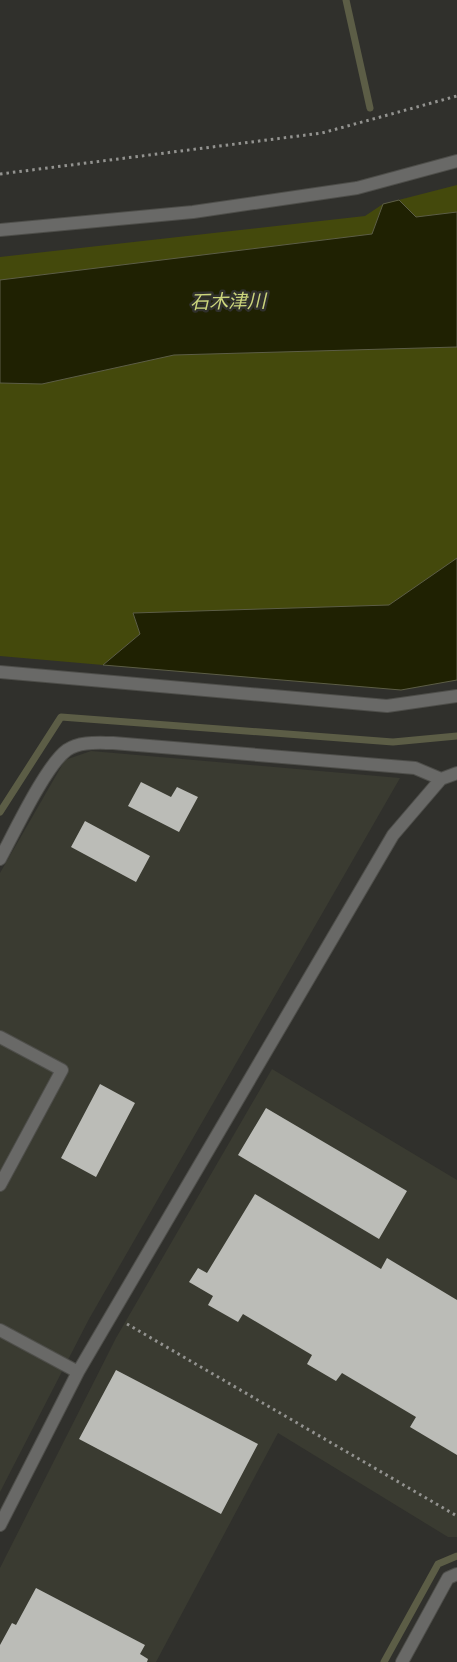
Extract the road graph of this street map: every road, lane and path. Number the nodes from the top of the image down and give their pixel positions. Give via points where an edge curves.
1 (457, 96) edge
2 (457, 161) edge
3 (0, 174) edge
4 (0, 230) edge
5 (0, 672) edge
6 (457, 696) edge
7 (457, 773) edge
8 (441, 779) junction
9 (0, 859) edge
10 (0, 1037) edge
11 (0, 1185) edge
12 (112, 1315) junction
13 (0, 1330) edge
14 (78, 1372) junction
15 (457, 1516) edge
16 (0, 1525) edge
17 (457, 1574) edge
18 (402, 1662) edge

1 - 3 path via 322,133
2 - 4 street via 357,188 212,210
5 - 6 street via 386,706
7 - 8 street
8 - 9 street via 415,768 85,743 68,749 52,766
8 - 12 street via 393,835
10 - 11 street via 62,1070
12 - 14 street
12 - 15 path
13 - 14 street
14 - 16 street
17 - 18 street via 448,1578

